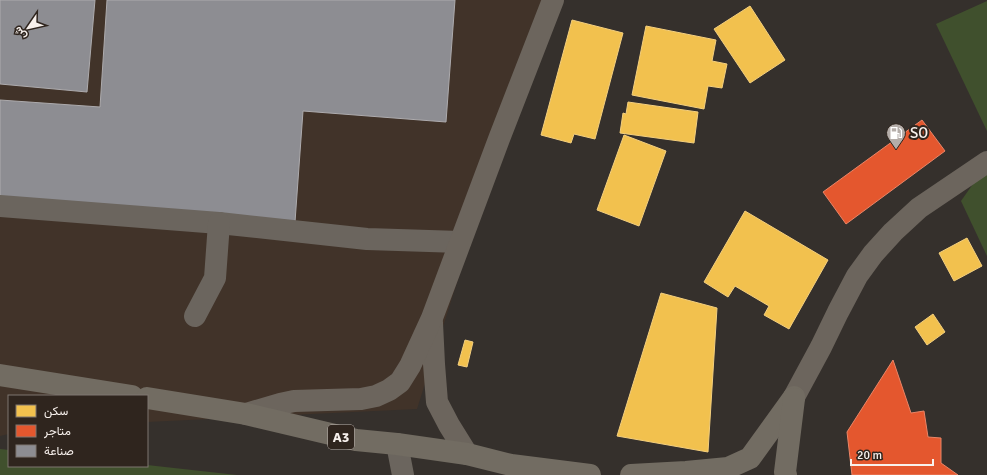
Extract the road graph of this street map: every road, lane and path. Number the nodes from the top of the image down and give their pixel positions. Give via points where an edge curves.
1 (553, 0) edge
2 (987, 162) edge
3 (0, 206) edge
4 (219, 223) junction
5 (460, 242) junction
6 (195, 316) dead end
7 (432, 318) junction
8 (0, 375) edge
9 (126, 395) edge
10 (148, 398) edge
11 (794, 398) junction
12 (246, 414) junction
13 (397, 444) junction
14 (467, 454) junction
15 (403, 475) edge
16 (590, 475) edge
17 (630, 475) edge
18 (786, 475) edge

1 - 5 main road
2 - 11 main road via 919,208 873,254 857,276
3 - 4 street
4 - 5 street via 367,239
4 - 6 street via 215,278
5 - 7 main road
7 - 12 main road via 410,366 400,382 389,390 361,399 294,401
7 - 14 main road via 437,402
8 - 9 highway
10 - 12 highway, A3
11 - 17 highway via 750,458 728,468
11 - 18 highway
12 - 13 highway, A3 via 356,440
13 - 14 highway, A3
13 - 15 street
14 - 16 highway, A3 via 511,465

